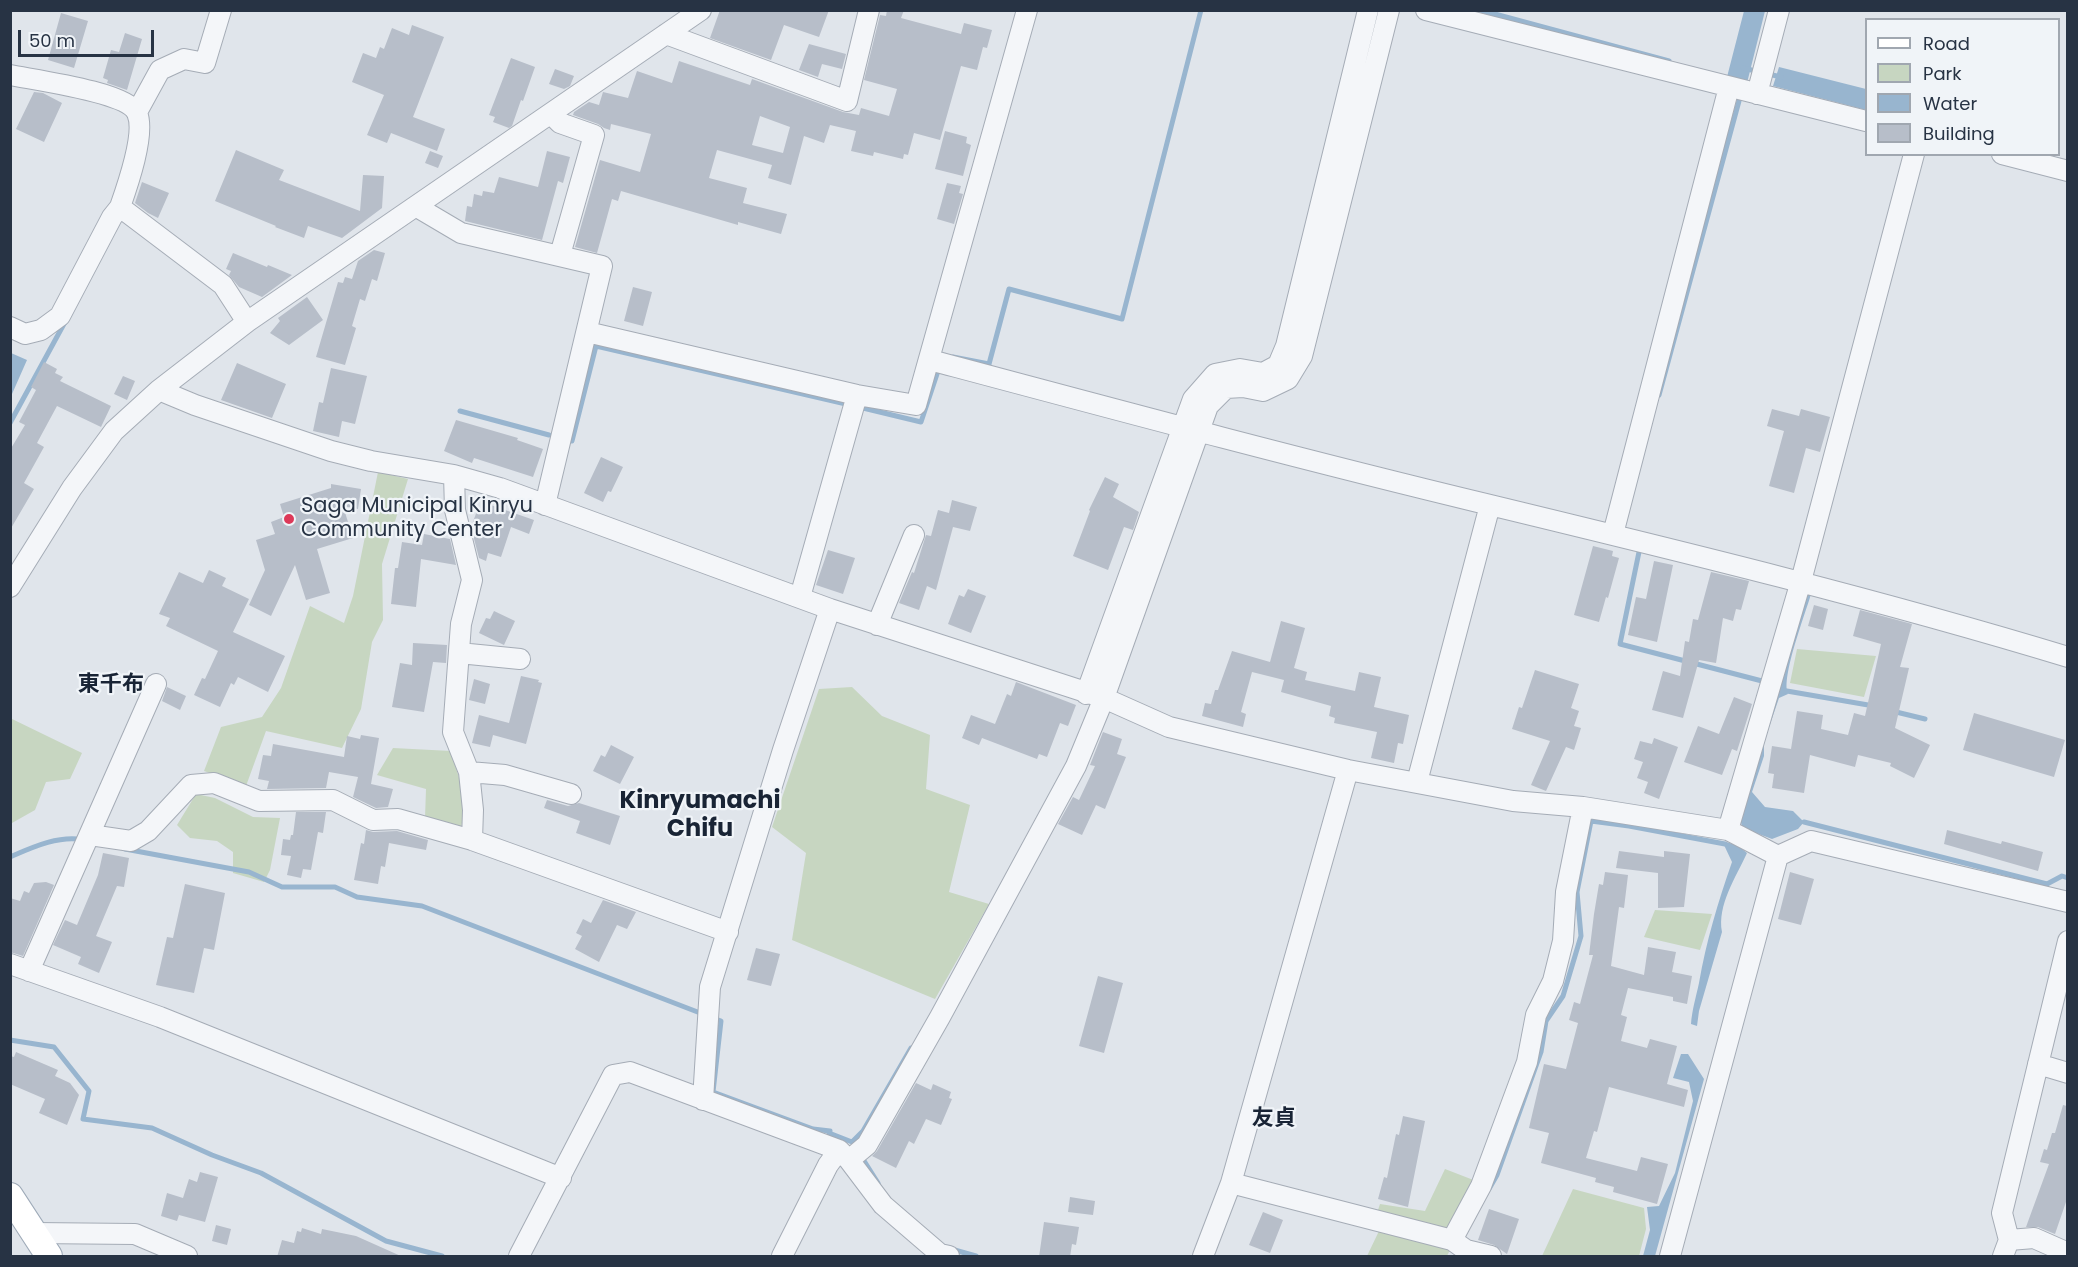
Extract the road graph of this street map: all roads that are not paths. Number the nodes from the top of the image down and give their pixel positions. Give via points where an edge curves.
1 (221, 10) edge
2 (701, 10) edge
3 (869, 10) edge
4 (1027, 10) edge
5 (1368, 10) edge
6 (1389, 10) edge
7 (1779, 10) edge
8 (1448, 13) edge
9 (666, 34) junction
10 (10, 75) edge
11 (1761, 79) junction
12 (1729, 87) junction
13 (136, 112) junction
14 (551, 114) junction
15 (1865, 121) edge
16 (1913, 156) edge
17 (2010, 156) edge
18 (2067, 171) edge
19 (120, 207) junction
20 (417, 207) junction
21 (560, 255) junction
22 (248, 322) junction
23 (10, 327) edge
24 (586, 332) junction
25 (930, 360) junction
26 (159, 390) junction
27 (857, 394) junction
28 (1191, 430) junction
29 (454, 475) junction
30 (545, 505) junction
31 (1490, 505) junction
32 (1613, 534) junction
33 (914, 535) dead end
34 (1801, 581) junction
35 (10, 587) edge
36 (800, 597) junction
37 (830, 609) junction
38 (877, 625) junction
39 (459, 653) junction
40 (2067, 657) edge
41 (520, 658) dead end
42 (156, 684) dead end
43 (1095, 696) junction
44 (1348, 770) junction
45 (469, 772) junction
46 (1417, 782) junction
47 (571, 794) dead end
48 (1583, 807) junction
49 (1728, 830) junction
50 (472, 840) junction
51 (87, 842) junction
52 (1778, 856) junction
53 (2067, 902) edge
54 (728, 932) junction
55 (2067, 942) edge
56 (10, 964) edge
57 (29, 971) junction
58 (2038, 1064) junction
59 (2067, 1073) edge
60 (703, 1100) junction
61 (844, 1155) junction
62 (561, 1178) junction
63 (1231, 1183) junction
64 (10, 1196) edge
65 (34, 1233) junction
66 (1459, 1245) junction
67 (2006, 1248) edge
68 (2067, 1253) edge
69 (49, 1257) edge
70 (187, 1257) edge
71 (519, 1257) edge
72 (782, 1257) edge
73 (949, 1257) edge
74 (1203, 1257) edge
75 (1491, 1257) edge
76 (1670, 1257) edge

1 - 13 street via 205,63 184,59 160,70
2 - 9 street
3 - 9 street via 847,101
4 - 25 street
5 - 28 street via 1286,346 1278,364 1263,373 1240,369 1215,374 1193,399
6 - 28 street via 1302,356 1288,379 1263,391 1226,388
7 - 11 street
8 - 12 street
9 - 14 street
10 - 13 street via 91,90
11 - 12 street
11 - 15 street
12 - 32 street
13 - 19 street via 139,129 132,171
14 - 20 street
14 - 21 street via 560,123 594,135
16 - 34 street
17 - 18 street
19 - 22 street via 223,285
19 - 23 street via 60,316 41,330 25,334
20 - 21 street via 461,233
20 - 22 street
21 - 24 street via 602,266
22 - 26 street
24 - 27 street
24 - 30 street
25 - 27 street via 916,405
25 - 28 street
26 - 29 street via 331,451
26 - 35 street via 114,431 72,488
27 - 36 street
28 - 31 street
28 - 43 street
29 - 30 street
29 - 39 street via 455,510 472,579 461,624
30 - 36 street
31 - 32 street
31 - 46 street
32 - 34 street
33 - 38 street
34 - 40 street
34 - 49 street
36 - 37 street
37 - 38 street
37 - 54 street
38 - 43 street
39 - 41 street
39 - 45 street via 453,732
42 - 51 street
43 - 44 street via 1169,727
43 - 61 street via 1071,776 940,1017 867,1145
44 - 46 street
44 - 63 street
45 - 47 street via 505,776
45 - 50 street via 474,810
46 - 48 street via 1513,801
48 - 49 street
48 - 66 street via 1553,981 1536,1015 1527,1062
49 - 52 street
50 - 51 street via 398,819 373,820 333,800 259,801 214,783 192,785 148,831 131,841
50 - 54 street
51 - 57 street
52 - 53 street via 1811,841
52 - 76 street
54 - 60 street via 710,987
55 - 58 street
56 - 57 street
57 - 62 street via 160,1017
58 - 59 street
58 - 67 street via 2002,1213
60 - 61 street via 819,1141
60 - 62 street via 630,1072 613,1075
61 - 72 street via 828,1165
61 - 73 street via 883,1205 940,1254
62 - 71 street
63 - 66 street
63 - 74 street
64 - 65 main road
65 - 69 main road
65 - 70 street via 135,1234
66 - 75 street
67 - 68 street via 2034,1238

